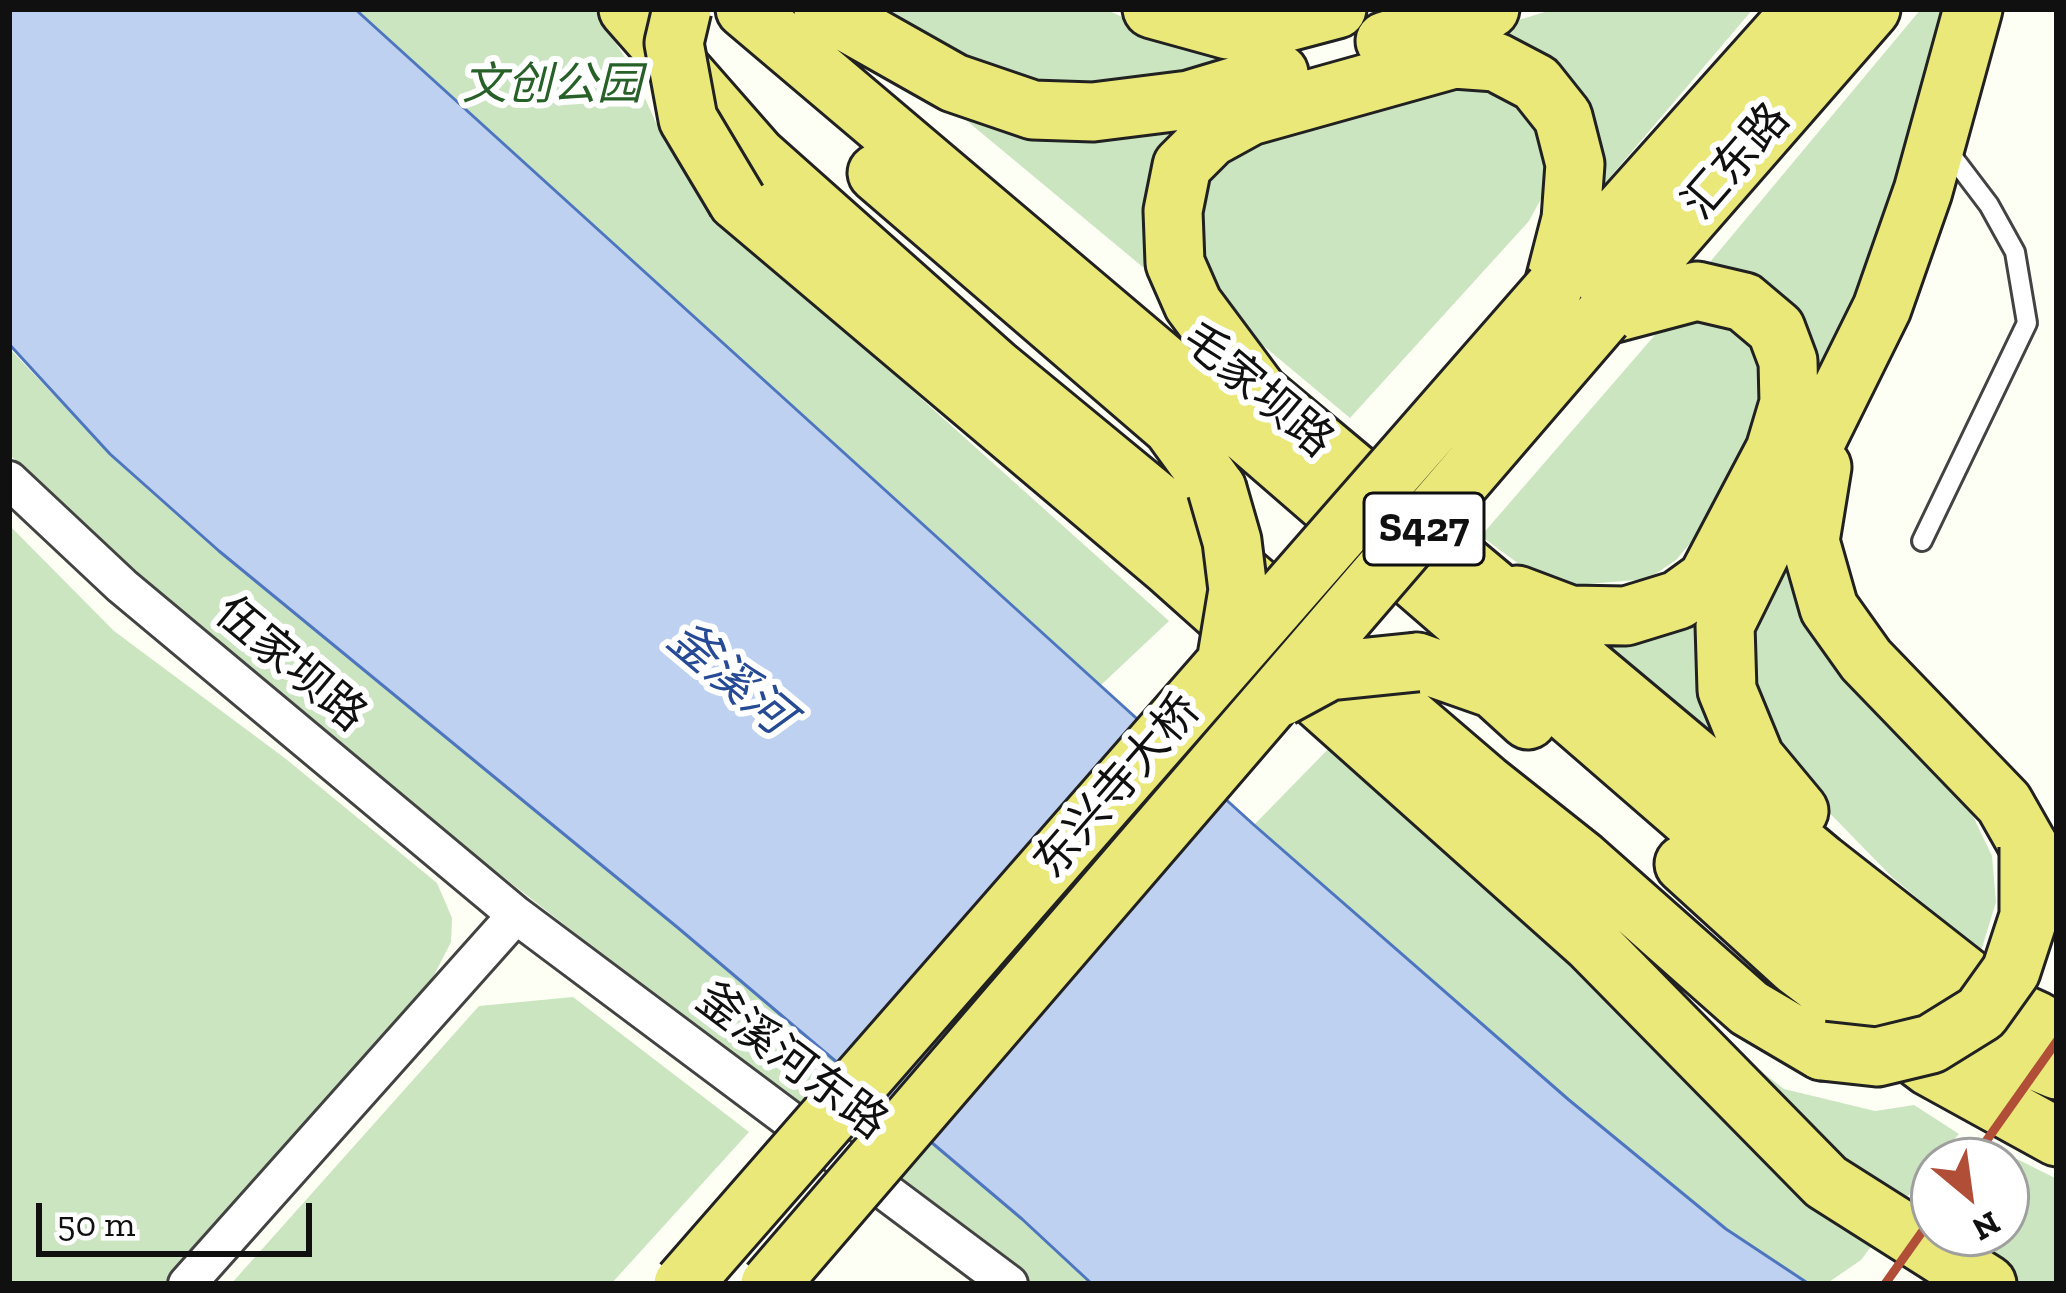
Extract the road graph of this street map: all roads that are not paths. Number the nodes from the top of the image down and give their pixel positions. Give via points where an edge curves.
1 (628, 9) edge
2 (682, 9) edge
3 (697, 9) edge
4 (745, 9) edge
5 (803, 9) edge
6 (823, 9) edge
7 (1152, 9) edge
8 (1337, 9) edge
9 (1490, 9) edge
10 (1803, 9) edge
11 (1871, 9) edge
12 (1973, 9) edge
13 (1938, 138) junction
14 (1553, 289) junction
15 (1603, 316) junction
16 (1261, 395) junction
17 (1831, 411) junction
18 (9, 480) edge
19 (1922, 541) dead end
20 (1485, 578) junction
21 (1226, 663) junction
22 (1267, 705) junction
23 (516, 915) junction
24 (1988, 1020) junction
25 (2057, 1030) edge
26 (2057, 1070) edge
27 (2057, 1137) edge
28 (188, 1284) edge
29 (682, 1284) edge
30 (770, 1284) edge
31 (1009, 1284) edge
32 (1988, 1284) edge

1 - 17 main road, bridge via 757,156 994,368 1749,1008 1822,1051 1877,1057 1931,1044 1981,1013 2011,970 2029,916 2029,848 2004,803 1866,660 1829,608 1810,541
2 - 32 main road, bridge via 674,43 688,119 737,201 1170,567 1591,943 1826,1182
3 - 21 main road, bridge via 720,38 1172,427 1217,489 1232,542 1238,590
4 - 24 main road, S427 via 1823,934
5 - 16 main road, 毛家坝路 / S427
6 - 9 main road via 954,83 1033,110 1093,112 1189,100
7 - 8 main road via 1228,30
10 - 14 main road, 汇东路
11 - 15 main road, 汇东路
12 - 13 main road
13 - 17 main road via 1882,308
13 - 19 lane via 2015,252 2027,323
14 - 16 main road via 1575,164 1563,117 1536,83 1496,62 1454,59 1250,116 1182,166 1174,246 1193,304
14 - 21 main road, 东兴寺大桥, bridge
15 - 20 main road via 1697,291 1744,302 1776,329 1788,361 1789,403 1775,450 1707,579 1678,600 1626,616 1570,615
15 - 22 main road, 东兴寺大桥, bridge
16 - 20 main road, 毛家坝路 / S427
17 - 24 main road via 1724,625 1727,690 1755,758
18 - 23 street, 伍家坝路 via 122,586
20 - 24 main road, 毛家坝路 / S427 via 1821,862
21 - 29 main road, 东兴寺大桥, bridge
22 - 27 main road, bridge via 1329,671 1417,662 1494,689 1796,966 1930,1066
22 - 30 main road, 东兴寺大桥, bridge
23 - 28 street
23 - 31 street, 釜溪河东路
24 - 25 main road, 毛家坝路 / S427
24 - 26 main road, 毛家坝路 / S427

